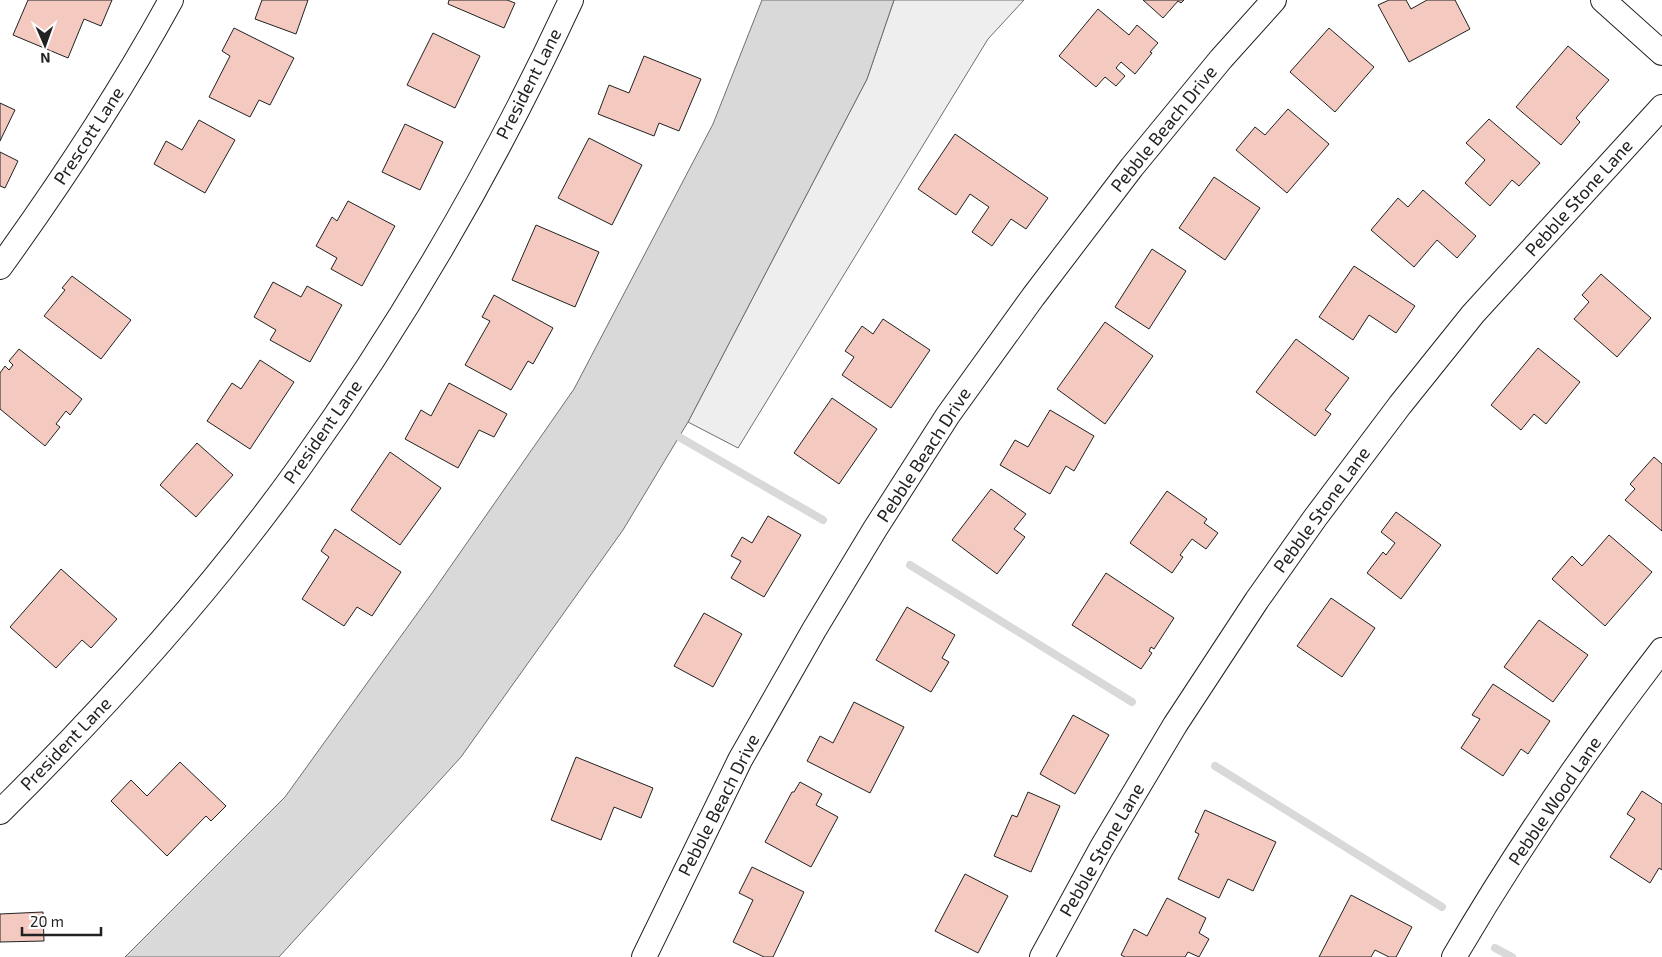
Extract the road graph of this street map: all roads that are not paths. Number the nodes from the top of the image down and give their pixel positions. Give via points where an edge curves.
1 (171, 0) edge
2 (571, 0) edge
3 (1274, 0) edge
4 (1602, 0) edge
5 (1662, 53) edge
6 (1662, 107) edge
7 (0, 267) edge
8 (1662, 650) edge
9 (0, 812) edge
10 (644, 957) edge
11 (1042, 957) edge
12 (1454, 957) edge

1 - 7 street, Prescott Lane via 90,136
2 - 9 street, President Lane via 518,109 454,226 359,382 299,469 164,638
3 - 10 street, Pebble Beach Drive via 1126,174 948,415 820,622 740,760
4 - 5 street
6 - 11 street, Pebble Stone Lane via 1473,314 1315,518 1175,725 1101,849
8 - 12 street, Pebble Wood Lane via 1566,782

